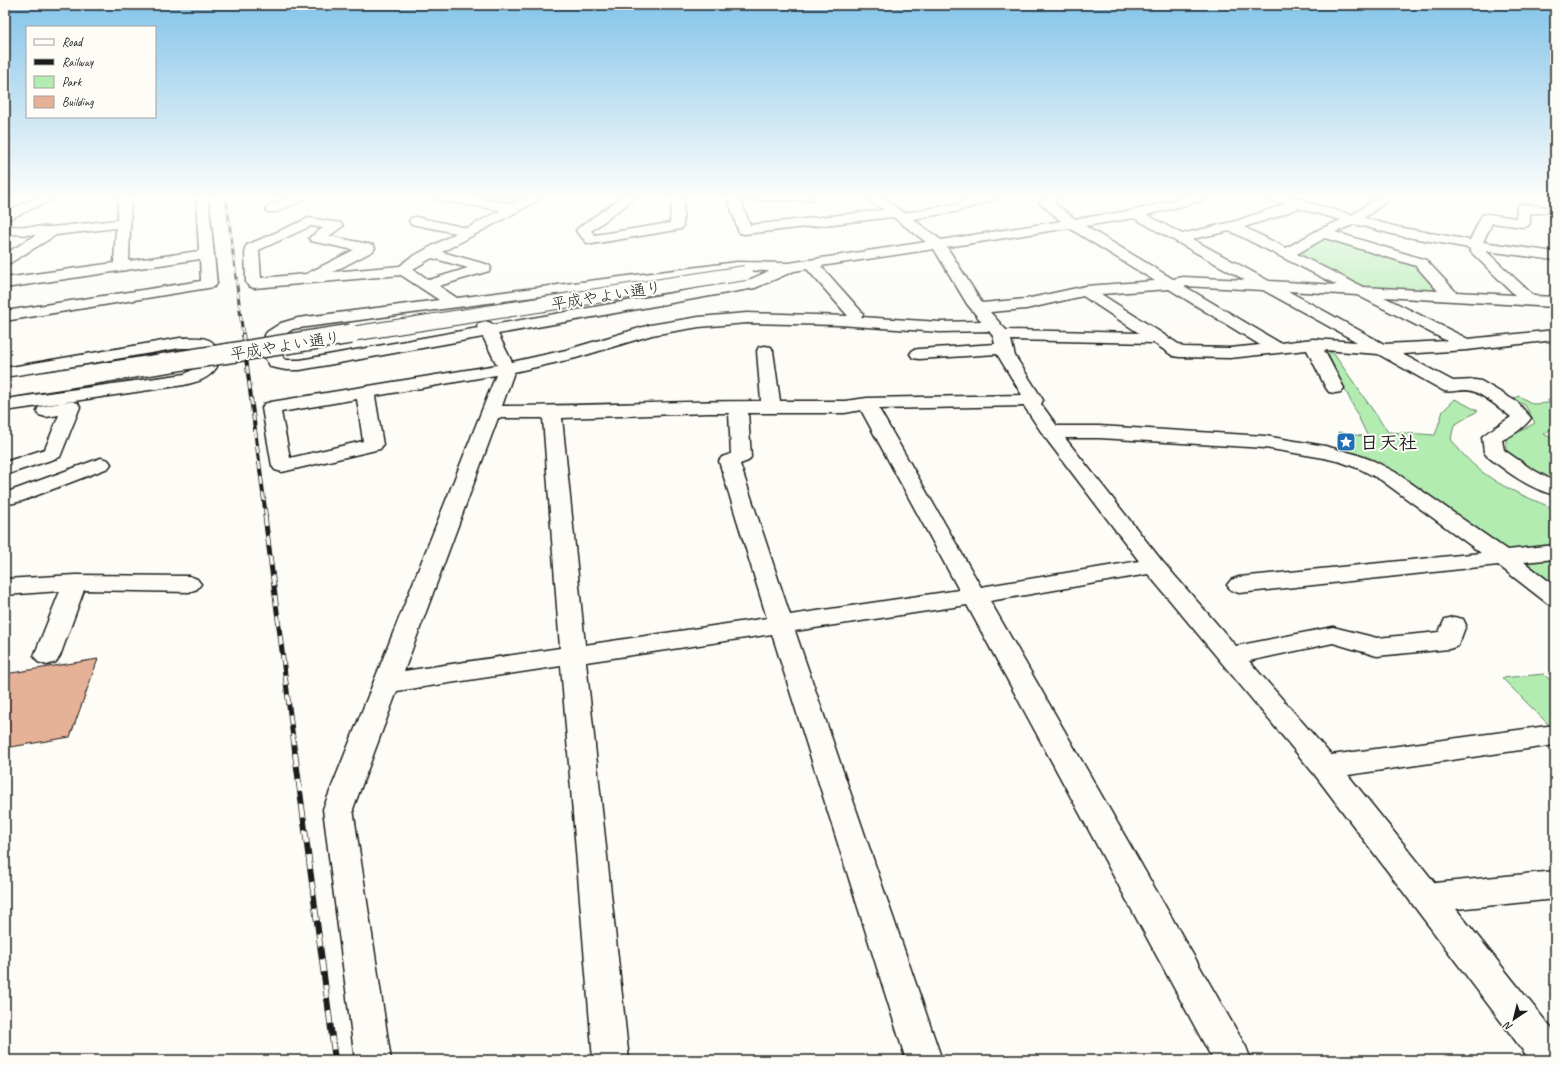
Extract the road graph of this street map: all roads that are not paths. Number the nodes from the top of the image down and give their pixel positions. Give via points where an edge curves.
1 (1475, 245) edge
2 (28, 246) edge
3 (122, 246) edge
4 (205, 246) edge
5 (257, 246) edge
6 (356, 246) edge
7 (444, 246) edge
8 (927, 246) edge
9 (939, 246) edge
10 (1108, 246) edge
11 (1194, 246) edge
12 (1270, 246) edge
13 (1302, 246) edge
14 (1363, 246) edge
15 (1479, 246) edge
16 (430, 253) junction
17 (206, 254) junction
18 (1287, 254) junction
19 (1555, 256) edge
20 (5, 260) edge
21 (810, 263) junction
22 (121, 267) junction
23 (790, 267) junction
24 (404, 270) junction
25 (310, 278) junction
26 (5, 283) edge
27 (426, 284) junction
28 (1172, 284) junction
29 (1265, 285) junction
30 (1086, 291) junction
31 (1361, 291) junction
32 (1450, 296) junction
33 (1530, 300) junction
34 (1555, 302) edge
35 (454, 303) junction
36 (979, 308) junction
37 (855, 314) dead end
38 (5, 316) edge
39 (486, 328) junction
40 (1555, 335) edge
41 (999, 336) junction
42 (1156, 338) junction
43 (1313, 344) junction
44 (1467, 345) junction
45 (1277, 348) junction
46 (1379, 349) junction
47 (765, 351) dead end
48 (919, 354) dead end
49 (507, 368) junction
50 (5, 373) edge
51 (5, 388) edge
52 (1335, 388) dead end
53 (365, 392) junction
54 (1029, 400) junction
55 (867, 404) junction
56 (5, 405) edge
57 (738, 407) junction
58 (771, 407) junction
59 (491, 412) junction
60 (552, 412) junction
61 (5, 418) edge
62 (1051, 432) junction
63 (101, 464) dead end
64 (5, 469) edge
65 (1555, 489) edge
66 (5, 499) edge
67 (1555, 552) edge
68 (1501, 556) junction
69 (1154, 566) junction
70 (75, 582) junction
71 (189, 584) dead end
72 (1239, 584) dead end
73 (5, 587) edge
74 (974, 596) junction
75 (1555, 598) edge
76 (781, 625) junction
77 (1454, 625) dead end
78 (573, 654) junction
79 (47, 656) dead end
80 (1230, 656) junction
81 (387, 683) junction
82 (1555, 735) edge
83 (1325, 767) junction
84 (1555, 885) edge
85 (1427, 898) junction
86 (372, 1060) edge
87 (611, 1060) edge
88 (924, 1060) edge
89 (1233, 1060) edge
90 (1553, 1060) edge

1 - 33 street
2 - 20 street
3 - 22 street
4 - 17 street
5 - 25 street via 252,248 254,282
6 - 25 street via 368,248
7 - 16 street
8 - 21 street, 平成やよい通り
9 - 36 street
10 - 28 street
11 - 29 street
12 - 18 street
13 - 18 street
14 - 32 street via 1421,263
15 - 19 street
16 - 24 street
16 - 27 street via 484,268
17 - 22 street
17 - 38 street via 209,284
18 - 31 street
21 - 23 street, 平成やよい通り
21 - 37 street
22 - 26 street
23 - 35 street via 737,266
23 - 39 street via 755,282
23 - 51 street, 平成やよい通り, bridge
24 - 25 street
24 - 27 street
27 - 35 street
28 - 29 street via 1183,281
28 - 30 street
28 - 45 street
29 - 31 street
29 - 46 street
30 - 36 street via 1026,304
30 - 42 street
31 - 32 street
31 - 44 street
32 - 33 street
33 - 34 street
35 - 39 street via 287,326 273,335 274,358 277,363 300,365
36 - 41 street
39 - 49 street
40 - 44 street
41 - 42 street
41 - 48 street
41 - 49 street via 940,327 839,320 747,318 698,322 650,330 570,354
41 - 54 street via 1006,356 1034,400
42 - 45 street via 1179,352 1230,353
43 - 45 street
43 - 46 street
43 - 52 street
44 - 46 street
46 - 65 street via 1450,387 1475,385 1510,406 1522,418 1492,438 1494,452 1537,481
47 - 58 street
49 - 53 street
49 - 59 street
50 - 56 street via 185,343 201,343 207,346 208,367 197,376 184,380
53 - 53 street via 271,408 282,466 373,444
54 - 55 street
54 - 62 street
55 - 58 street via 845,407
55 - 74 street
57 - 58 street
57 - 60 street
57 - 76 street via 741,457 729,460
59 - 60 street
59 - 81 street
60 - 78 street
61 - 64 street via 71,407 53,453
62 - 68 street via 1099,432 1265,442 1348,458 1388,476
62 - 69 street
63 - 66 street
67 - 68 street
68 - 72 street
68 - 75 street
69 - 74 street
69 - 80 street
70 - 71 street
70 - 73 street
70 - 79 street
74 - 76 street
74 - 89 street
76 - 78 street
76 - 88 street
77 - 80 street via 1449,640 1377,648 1333,634
78 - 81 street
78 - 87 street
80 - 83 street
81 - 86 street via 338,809
82 - 83 street
83 - 85 street
84 - 85 street
85 - 90 street

